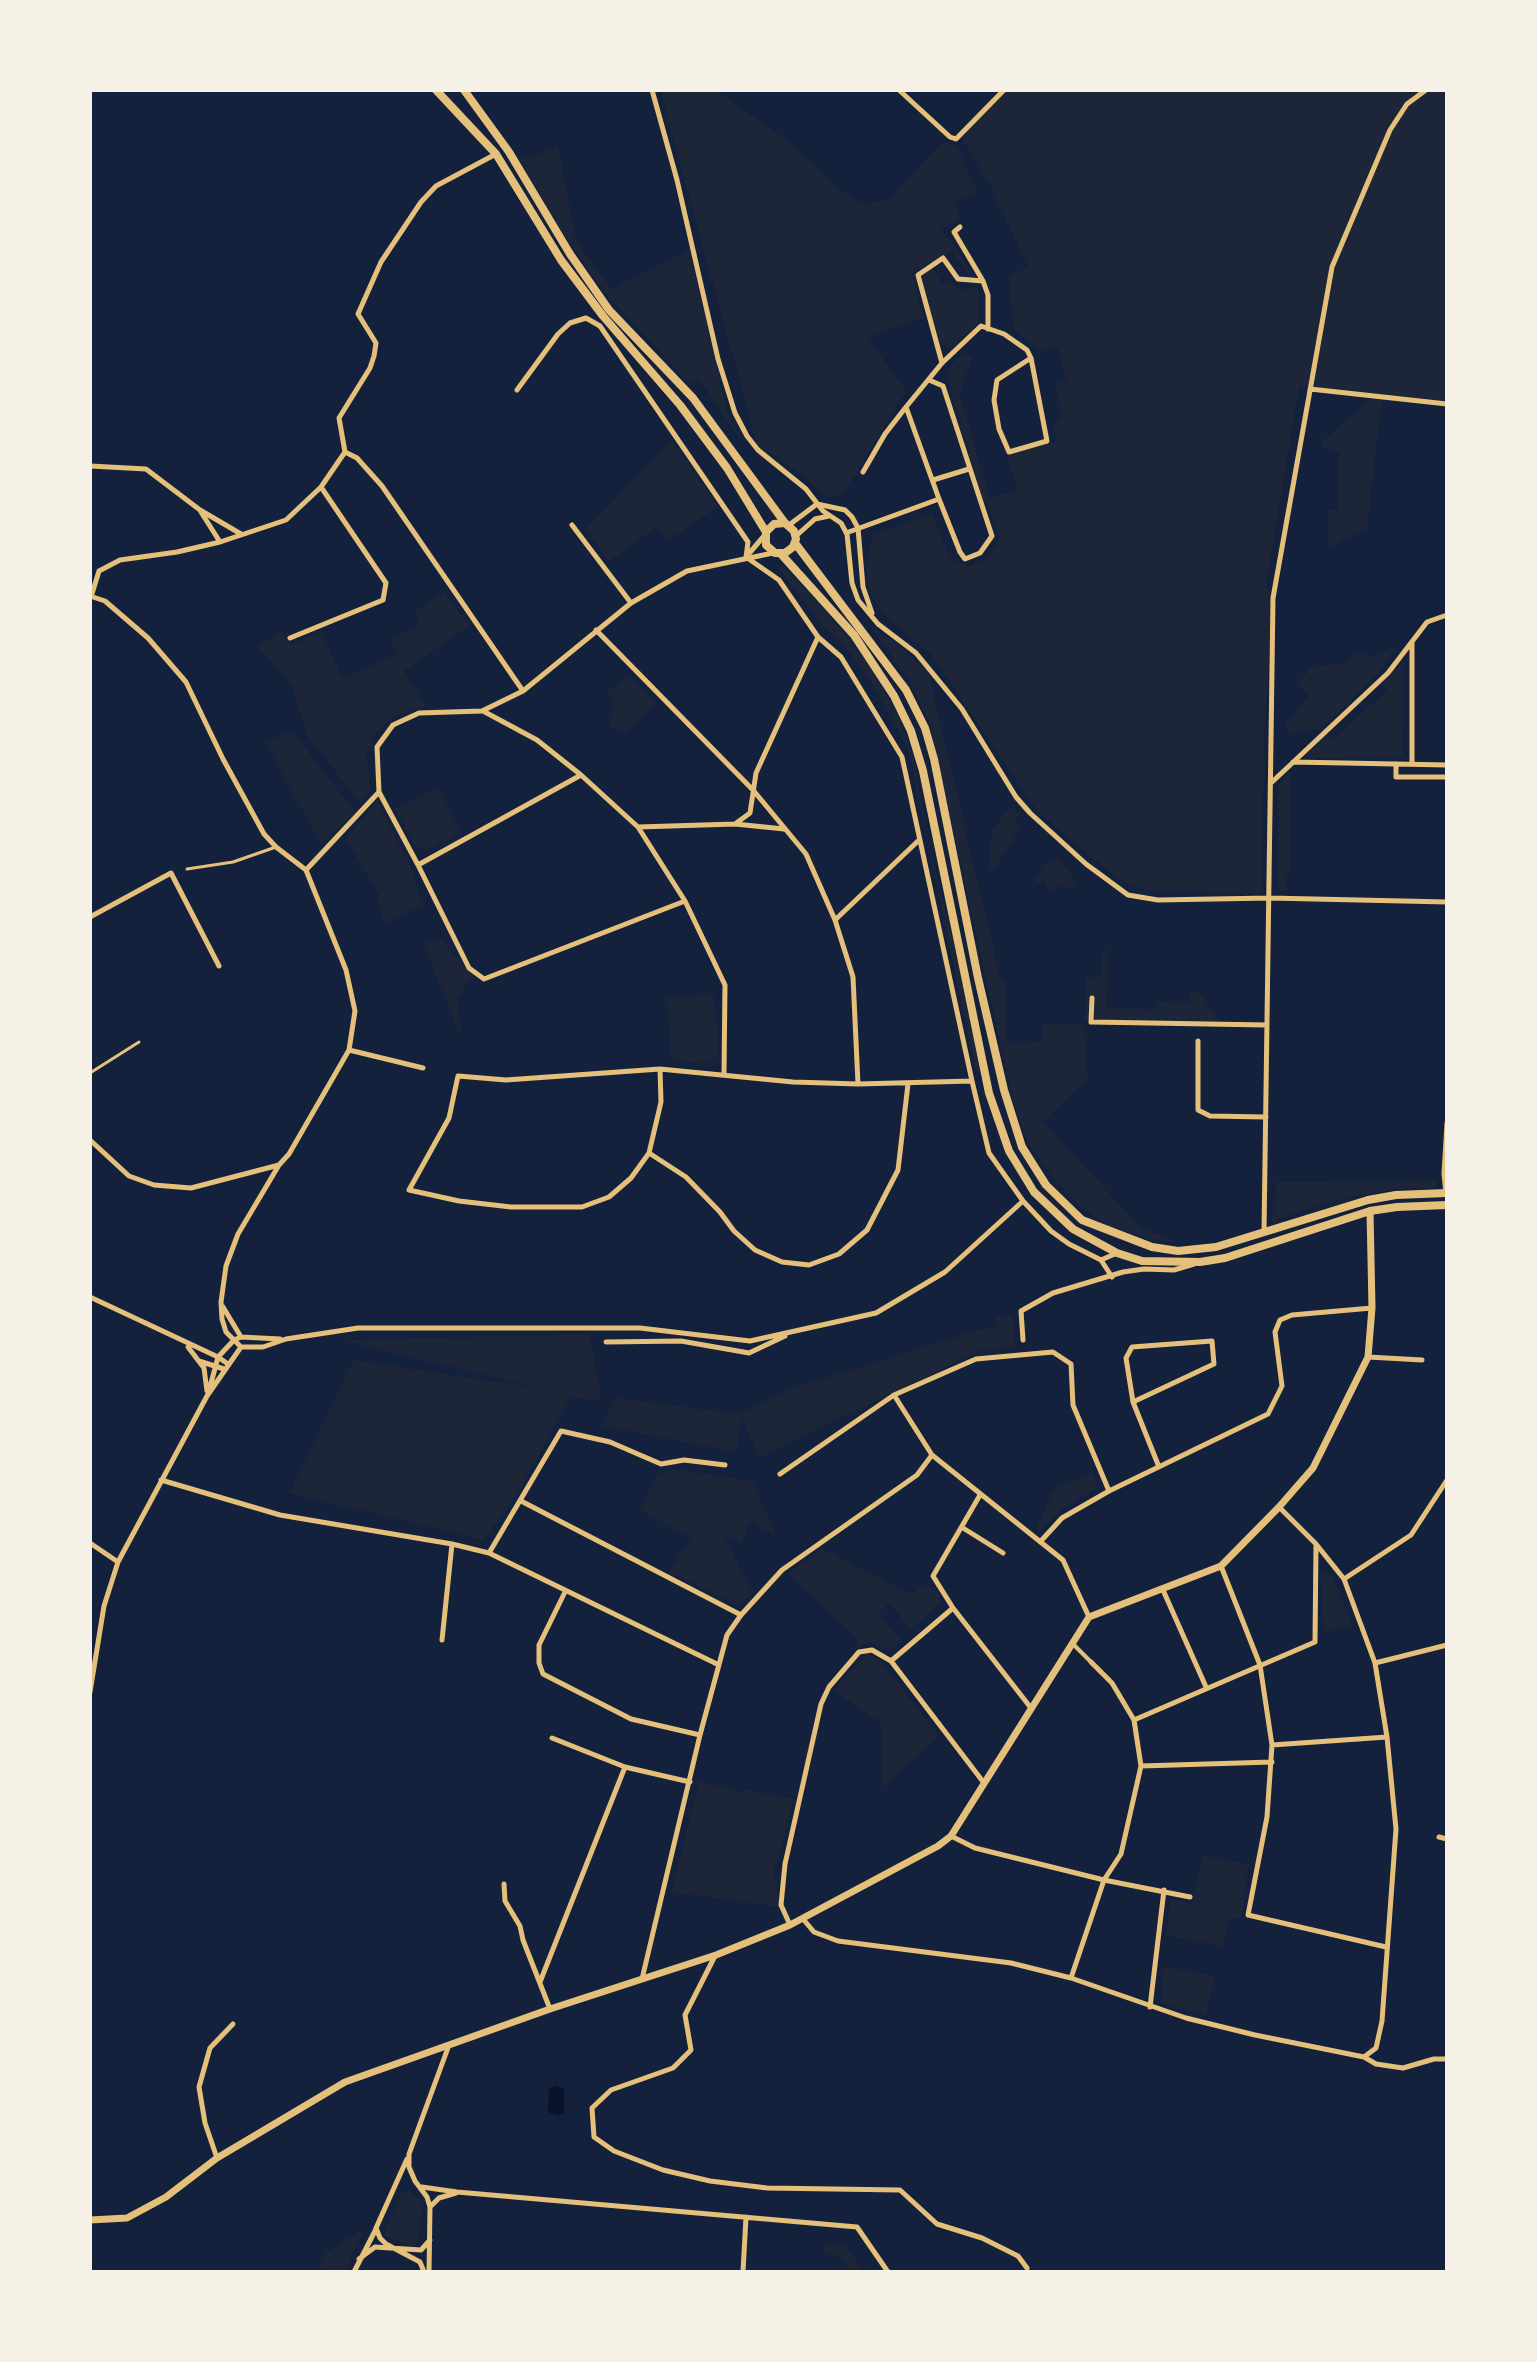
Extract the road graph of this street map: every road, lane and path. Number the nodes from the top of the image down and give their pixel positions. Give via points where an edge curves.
1 (436, 90) edge
2 (464, 90) edge
3 (652, 90) edge
4 (899, 90) edge
5 (1004, 90) edge
6 (1426, 90) edge
7 (496, 154) junction
8 (960, 227) dead end
9 (983, 281) junction
10 (988, 329) junction
11 (1031, 358) junction
12 (942, 363) junction
13 (929, 380) junction
14 (1310, 389) junction
15 (517, 390) dead end
16 (1447, 404) edge
17 (906, 407) junction
18 (345, 452) junction
19 (90, 466) edge
20 (969, 469) junction
21 (863, 472) dead end
22 (933, 480) junction
23 (321, 487) junction
24 (939, 499) junction
25 (817, 504) junction
26 (200, 510) junction
27 (834, 518) junction
28 (787, 524) junction
29 (572, 525) dead end
30 (858, 528) junction
31 (846, 533) junction
32 (765, 534) junction
33 (242, 535) junction
34 (795, 539) junction
35 (220, 542) junction
36 (778, 554) junction
37 (746, 557) junction
38 (91, 596) edge
39 (631, 603) junction
40 (1447, 615) edge
41 (878, 624) junction
42 (596, 630) junction
43 (818, 637) junction
44 (290, 638) dead end
45 (1412, 641) junction
46 (523, 691) junction
47 (482, 711) junction
48 (1292, 762) junction
49 (1396, 764) junction
50 (1412, 764) junction
51 (1447, 765) edge
52 (581, 775) junction
53 (1447, 777) edge
54 (1271, 784) junction
55 (753, 790) junction
56 (379, 792) junction
57 (735, 824) junction
58 (638, 827) junction
59 (785, 829) junction
60 (919, 840) junction
61 (276, 847) junction
62 (418, 865) junction
63 (187, 869) dead end
64 (306, 870) junction
65 (1270, 898) junction
66 (685, 901) junction
67 (1447, 902) edge
68 (90, 917) edge
69 (835, 920) junction
70 (219, 966) dead end
71 (1092, 998) dead end
72 (1267, 1025) junction
73 (1198, 1041) dead end
74 (139, 1042) dead end
75 (349, 1050) junction
76 (423, 1068) dead end
77 (660, 1069) junction
78 (90, 1073) edge
79 (724, 1073) junction
80 (972, 1081) junction
81 (858, 1084) junction
82 (908, 1084) junction
83 (1266, 1117) junction
84 (1447, 1123) edge
85 (90, 1140) edge
86 (649, 1153) junction
87 (279, 1165) junction
88 (1447, 1193) edge
89 (1023, 1201) junction
90 (1447, 1205) edge
91 (1370, 1211) junction
92 (1264, 1232) junction
93 (1117, 1253) junction
94 (1101, 1260) junction
95 (1200, 1262) junction
96 (1112, 1277) junction
97 (90, 1297) edge
98 (221, 1302) junction
99 (1372, 1308) junction
100 (790, 1333) junction
101 (241, 1337) junction
102 (286, 1339) junction
103 (234, 1340) junction
104 (1023, 1340) dead end
105 (606, 1342) dead end
106 (186, 1344) junction
107 (241, 1347) junction
108 (218, 1357) junction
109 (1368, 1357) junction
110 (1422, 1360) dead end
111 (199, 1361) junction
112 (216, 1365) junction
113 (226, 1367) junction
114 (894, 1395) junction
115 (207, 1396) junction
116 (1133, 1402) junction
117 (932, 1455) junction
118 (725, 1465) dead end
119 (1159, 1467) junction
120 (780, 1474) dead end
121 (161, 1480) junction
122 (1447, 1480) edge
123 (1109, 1491) junction
124 (980, 1495) junction
125 (521, 1501) junction
126 (1279, 1507) junction
127 (963, 1528) junction
128 (1040, 1542) junction
129 (90, 1543) edge
130 (452, 1544) junction
131 (1316, 1544) junction
132 (489, 1553) junction
133 (1003, 1553) dead end
134 (118, 1562) junction
135 (1221, 1566) junction
136 (1344, 1579) junction
137 (1163, 1590) junction
138 (565, 1591) junction
139 (953, 1608) junction
140 (741, 1615) junction
141 (1089, 1617) junction
142 (442, 1640) dead end
143 (1072, 1643) junction
144 (1447, 1645) edge
145 (891, 1661) junction
146 (1091, 1662) joint
147 (1375, 1663) junction
148 (719, 1665) junction
149 (1260, 1665) junction
150 (1206, 1687) junction
151 (90, 1692) edge
152 (1031, 1708) junction
153 (1134, 1720) junction
154 (700, 1735) junction
155 (1387, 1737) junction
156 (552, 1738) dead end
157 (1272, 1745) junction
158 (1272, 1762) junction
159 (1141, 1766) junction
160 (625, 1767) junction
161 (690, 1782) junction
162 (984, 1783) junction
163 (951, 1836) junction
164 (1439, 1837) dead end
165 (1447, 1839) edge
166 (1104, 1880) junction
167 (504, 1884) dead end
168 (1164, 1890) junction
169 (1190, 1897) dead end
170 (803, 1919) junction
171 (790, 1925) junction
172 (1386, 1947) junction
173 (716, 1955) junction
174 (1071, 1978) junction
175 (642, 1979) junction
176 (540, 1982) junction
177 (1150, 2007) junction
178 (550, 2009) junction
179 (233, 2024) dead end
180 (450, 2044) junction
181 (1364, 2057) junction
182 (1447, 2059) edge
183 (409, 2154) junction
184 (217, 2158) junction
185 (415, 2181) junction
186 (396, 2186) junction
187 (422, 2187) junction
188 (457, 2192) junction
189 (430, 2207) junction
190 (746, 2217) junction
191 (90, 2220) edge
192 (376, 2228) junction
193 (431, 2238) junction
194 (397, 2249) junction
195 (359, 2259) junction
196 (1027, 2268) dead end
197 (354, 2272) edge
198 (427, 2272) edge
199 (743, 2272) edge
200 (888, 2272) edge

1 - 7 highway
2 - 28 highway via 609,310 693,398
3 - 25 street via 735,413 758,450
4 - 5 street via 956,139
6 - 14 street via 1407,104 1390,130 1332,267
7 - 18 street via 436,186 381,262 358,314 376,343 370,368 339,418
7 - 32 highway via 561,260 718,455
8 - 9 street via 954,232
9 - 10 street
9 - 12 street via 958,279 943,258 918,275
10 - 11 street via 1004,334
10 - 12 street via 981,326
11 - 11 street via 1047,441 1009,452 994,400 997,380
12 - 13 street
13 - 17 street
13 - 20 street via 943,386
14 - 16 street
14 - 54 street via 1273,598
15 - 37 street via 570,323 586,318 600,326 748,542
17 - 21 street
17 - 22 street
18 - 23 street
18 - 46 street via 382,486
19 - 26 street via 146,469
20 - 22 street
20 - 24 street via 992,536 980,553 965,559
22 - 24 street
23 - 33 street via 286,520
23 - 44 street via 386,583 383,600
24 - 30 street
25 - 27 street
25 - 28 street
25 - 30 street via 845,510
26 - 33 street
26 - 35 street
27 - 31 street
27 - 34 street via 815,519
28 - 32 highway via 774,524
28 - 34 highway
29 - 39 street
30 - 31 street
30 - 41 street via 863,587
31 - 41 street via 854,592
32 - 36 highway via 766,545
32 - 37 street
33 - 35 street
34 - 36 highway via 790,551
34 - 92 highway via 906,690 925,728 1004,1090 1022,1147 1046,1185 1082,1220 1152,1247 1216,1247
35 - 38 street via 120,560 99,571
36 - 37 street
36 - 93 highway via 854,635 911,731 989,1093 1009,1151 1034,1192 1073,1229
37 - 39 street via 687,571
37 - 43 street via 779,580
38 - 61 street via 105,601 148,638 186,682 230,772
39 - 42 street
40 - 45 street via 1427,622
41 - 65 street via 916,653 962,709 1016,797 1104,880 1128,895 1158,900
42 - 46 street
42 - 55 street
43 - 55 street
43 - 60 street via 841,657 902,757
45 - 48 street via 1388,673
45 - 50 street
46 - 47 street
47 - 52 street via 537,740
47 - 56 street via 419,713 393,725 377,747
48 - 49 street
48 - 54 street
49 - 50 street
49 - 53 street via 1396,777
50 - 51 street
52 - 58 street
52 - 62 street
54 - 65 street
55 - 57 street via 750,813
55 - 59 street
56 - 62 street
56 - 64 street
57 - 58 street
57 - 59 street
58 - 66 street
59 - 69 street via 806,854
60 - 69 street
60 - 80 street
61 - 63 lane via 233,862
61 - 64 street
62 - 66 street via 469,968 484,979
64 - 75 street via 346,970 355,1011
65 - 67 street
65 - 72 street
66 - 79 street via 725,985
68 - 70 street via 171,873
69 - 81 street via 853,977
71 - 72 street via 1091,1022
72 - 83 street
73 - 83 street via 1198,1110 1210,1116
74 - 78 lane
75 - 76 street
75 - 87 street
77 - 79 street
77 - 86 street via 661,1102
77 - 86 street via 506,1080 458,1076 449,1118 409,1190 511,1207 582,1207 609,1197
79 - 81 street
80 - 82 street
80 - 89 street via 989,1153
81 - 82 street
82 - 86 street via 898,1170 867,1230 839,1254 809,1265 782,1262 755,1250 686,1177
83 - 92 street
84 - 88 street
85 - 87 street via 129,1176 154,1185 191,1188
87 - 98 street via 238,1234
88 - 92 highway via 1368,1200
89 - 94 street via 1051,1231
89 - 100 street via 945,1272 876,1313
90 - 91 highway
91 - 95 highway
91 - 99 main road
93 - 94 street
93 - 95 highway via 1142,1261
94 - 96 street
95 - 96 street
96 - 104 street via 1053,1293 1021,1311
97 - 106 street
98 - 101 street
98 - 103 street via 226,1332
99 - 109 main road
99 - 119 street via 1280,1320 1275,1332 1282,1386 1268,1414
100 - 102 street via 750,1341 640,1328 372,1328
100 - 105 street via 749,1353 681,1341
101 - 102 street
101 - 103 street
102 - 107 street
103 - 107 street
103 - 108 street
106 - 108 street
106 - 111 street
107 - 113 street
108 - 112 street
108 - 113 street
109 - 110 street
109 - 126 main road via 1313,1468
111 - 112 street
111 - 115 street
112 - 113 street
112 - 115 street
113 - 115 street
114 - 117 street
114 - 120 street
114 - 123 street via 976,1359 1053,1352 1071,1364 1073,1405
115 - 121 street
116 - 116 street via 1126,1358 1132,1347 1212,1341 1214,1364
116 - 119 street
117 - 124 street
117 - 140 street via 917,1475 782,1570
118 - 125 street via 684,1460 661,1464 610,1442 561,1431
119 - 123 street
121 - 130 street via 280,1515
121 - 134 street
122 - 136 street via 1411,1535
123 - 128 street via 1062,1518
124 - 127 street
124 - 128 street
125 - 132 street
125 - 140 street
126 - 131 street
126 - 135 main road
127 - 133 street
127 - 139 street via 933,1576
128 - 141 street via 1063,1560
129 - 134 street
130 - 132 street
130 - 142 street
131 - 136 street
131 - 149 street via 1315,1642
132 - 138 street
134 - 151 street via 104,1606
135 - 137 main road
135 - 149 street
136 - 147 street
137 - 141 main road
137 - 150 street
138 - 148 street
138 - 154 street via 539,1645 543,1674 631,1719
139 - 145 street
139 - 152 street
140 - 148 street via 727,1635
141 - 143 main road
143 - 146 street
143 - 152 main road
144 - 147 street
145 - 162 street
145 - 171 street via 872,1650 859,1652 821,1704 785,1864 781,1905
146 - 153 street via 1112,1683
147 - 155 street
148 - 154 street
149 - 150 street
149 - 157 street
150 - 153 street
152 - 162 main road
153 - 159 street
154 - 161 street
155 - 157 street
155 - 172 street via 1396,1829
156 - 160 street
157 - 158 street
158 - 159 street
158 - 172 street via 1248,1915
159 - 166 street via 1121,1854
160 - 161 street
160 - 176 street
161 - 175 street
162 - 163 main road
163 - 166 street via 975,1848
163 - 170 main road
164 - 165 street
166 - 168 street
166 - 174 street
167 - 176 street via 505,1901
168 - 169 street
168 - 177 street
170 - 171 main road
170 - 174 street via 814,1932 838,1941 1011,1963
171 - 173 main road
172 - 181 street via 1382,2021 1376,2048
173 - 175 main road
173 - 196 street via 685,2015 691,2050 673,2068 611,2090 592,2108 594,2137 614,2151 663,2170 710,2181 767,2188 900,2190 937,2224 982,2238 1018,2256
174 - 177 street
175 - 178 main road
176 - 178 street
177 - 181 street
178 - 180 main road
179 - 184 street via 210,2048 199,2087
180 - 183 street
180 - 184 main road via 345,2082
181 - 182 street via 1403,2068
183 - 185 street
183 - 186 street
184 - 191 main road via 166,2197 127,2218
185 - 186 street
185 - 187 street
186 - 192 street
187 - 188 street
187 - 189 street
188 - 189 street
188 - 190 street
189 - 193 street
190 - 199 street
190 - 200 street via 857,2227
192 - 194 street via 380,2238
192 - 195 street
193 - 194 street via 421,2250
193 - 198 street
194 - 195 street via 375,2247
194 - 198 street
195 - 197 street

